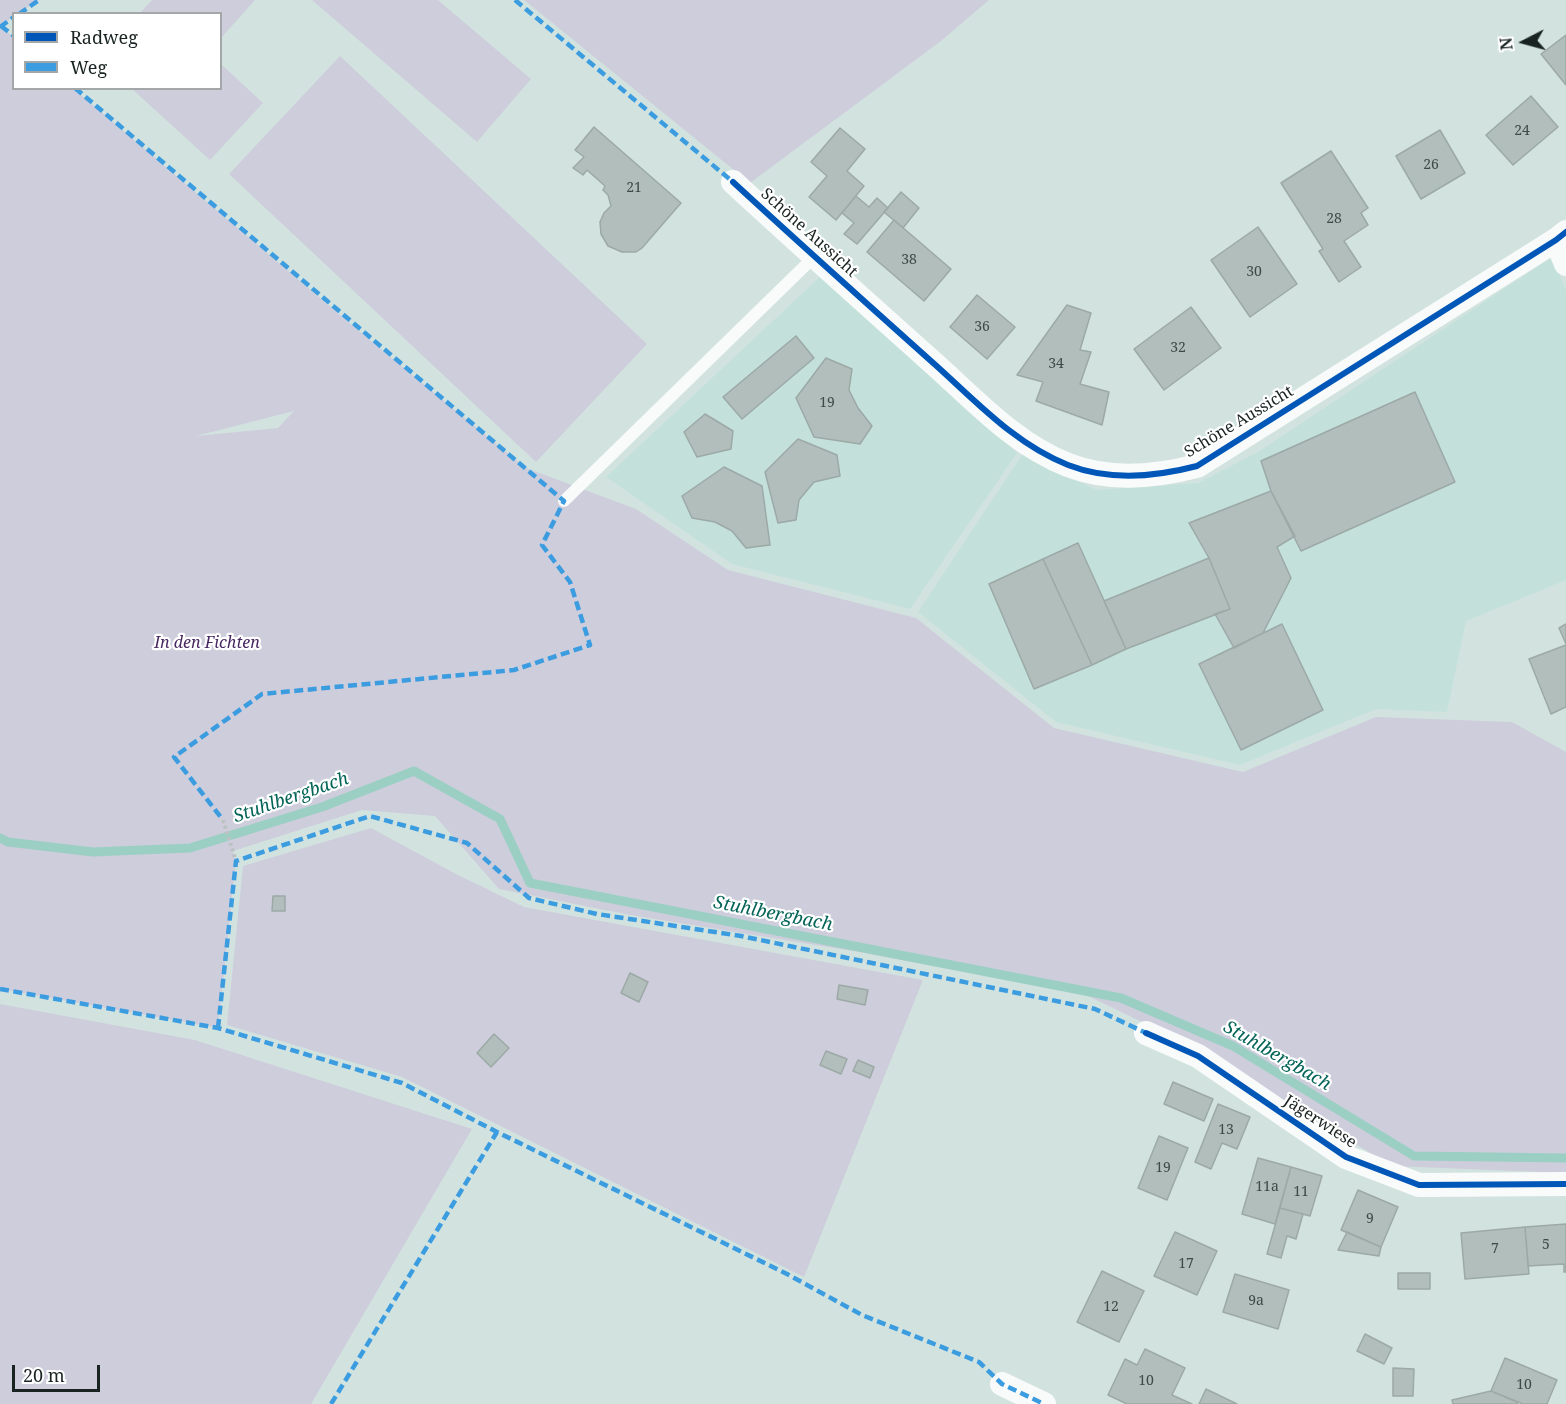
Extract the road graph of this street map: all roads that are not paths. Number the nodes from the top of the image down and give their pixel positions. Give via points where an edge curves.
1 (733, 182) dead end
2 (1561, 236) edge
3 (814, 257) junction
4 (1566, 264) edge
5 (564, 501) dead end
6 (1146, 1033) dead end
7 (1566, 1184) edge
8 (1002, 1384) dead end
9 (1044, 1404) edge

1 - 3 street, Schöne Aussicht
2 - 3 street, Schöne Aussicht via 1197,466 1147,476 1121,476 1071,466 1026,444
2 - 4 street
3 - 5 lane
6 - 7 street, Jägerwiese via 1198,1056 1346,1157 1419,1185
8 - 9 street

